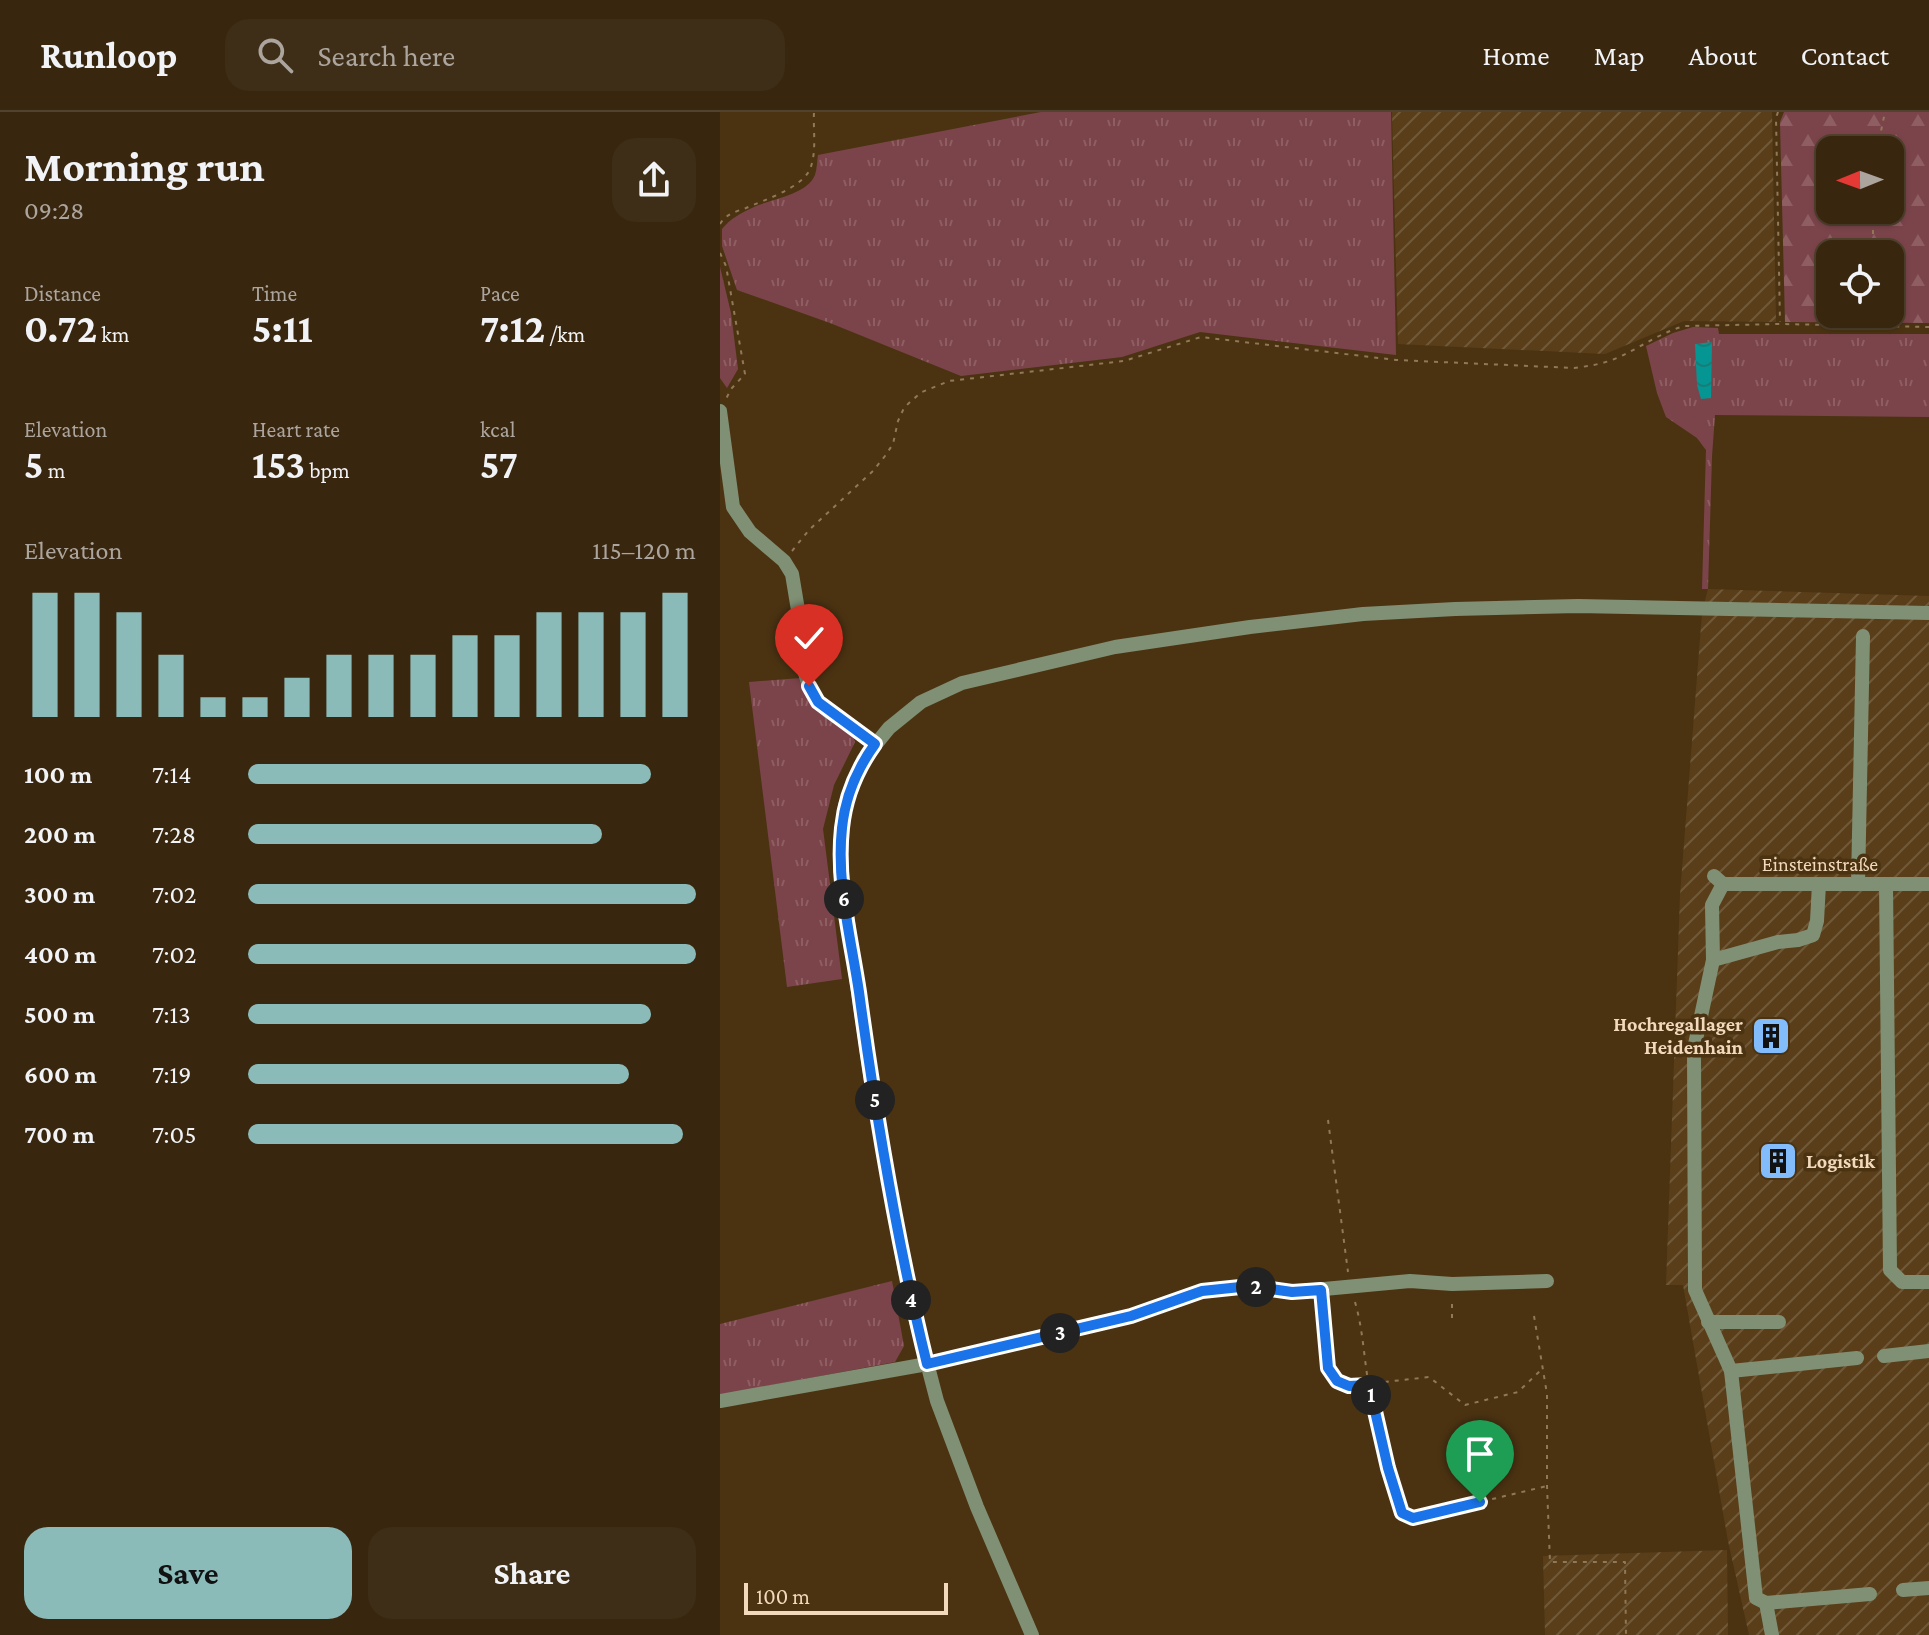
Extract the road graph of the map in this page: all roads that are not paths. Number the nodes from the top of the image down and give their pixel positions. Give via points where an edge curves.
1 (723, 405) edge
2 (1929, 613) edge
3 (1863, 636) dead end
4 (875, 744) junction
5 (1819, 884) junction
6 (1858, 884) junction
7 (1886, 884) junction
8 (1929, 884) edge
9 (1713, 960) junction
10 (1547, 1281) dead end
11 (1929, 1282) edge
12 (1708, 1322) junction
13 (1779, 1322) dead end
14 (1929, 1351) edge
15 (1884, 1356) dead end
16 (1857, 1358) dead end
17 (927, 1364) junction
18 (1731, 1371) junction
19 (720, 1401) edge
20 (1929, 1588) edge
21 (1903, 1590) dead end
22 (1870, 1594) dead end
23 (1766, 1603) junction
24 (1032, 1635) edge
25 (1772, 1635) edge

1 - 4 street via 733,507 792,574 809,686 818,702
2 - 4 street via 1470,608 1250,627 1115,647 962,683 921,702
3 - 6 street
4 - 17 street via 845,805 840,867 871,1081 909,1294
5 - 6 street, Einsteinstraße
5 - 9 street via 1813,935
5 - 9 street, Einsteinstraße via 1718,880 1712,905
6 - 7 street, Einsteinstraße
7 - 8 street, Einsteinstraße
7 - 11 street via 1890,1270 1902,1282
9 - 12 street via 1694,1049 1695,1290
10 - 17 street via 1202,1291 1131,1316
12 - 13 street
12 - 18 street
14 - 15 street
16 - 18 street
17 - 19 street
17 - 24 street via 977,1507
18 - 23 street via 1756,1598
20 - 21 street
22 - 23 street
23 - 25 street

